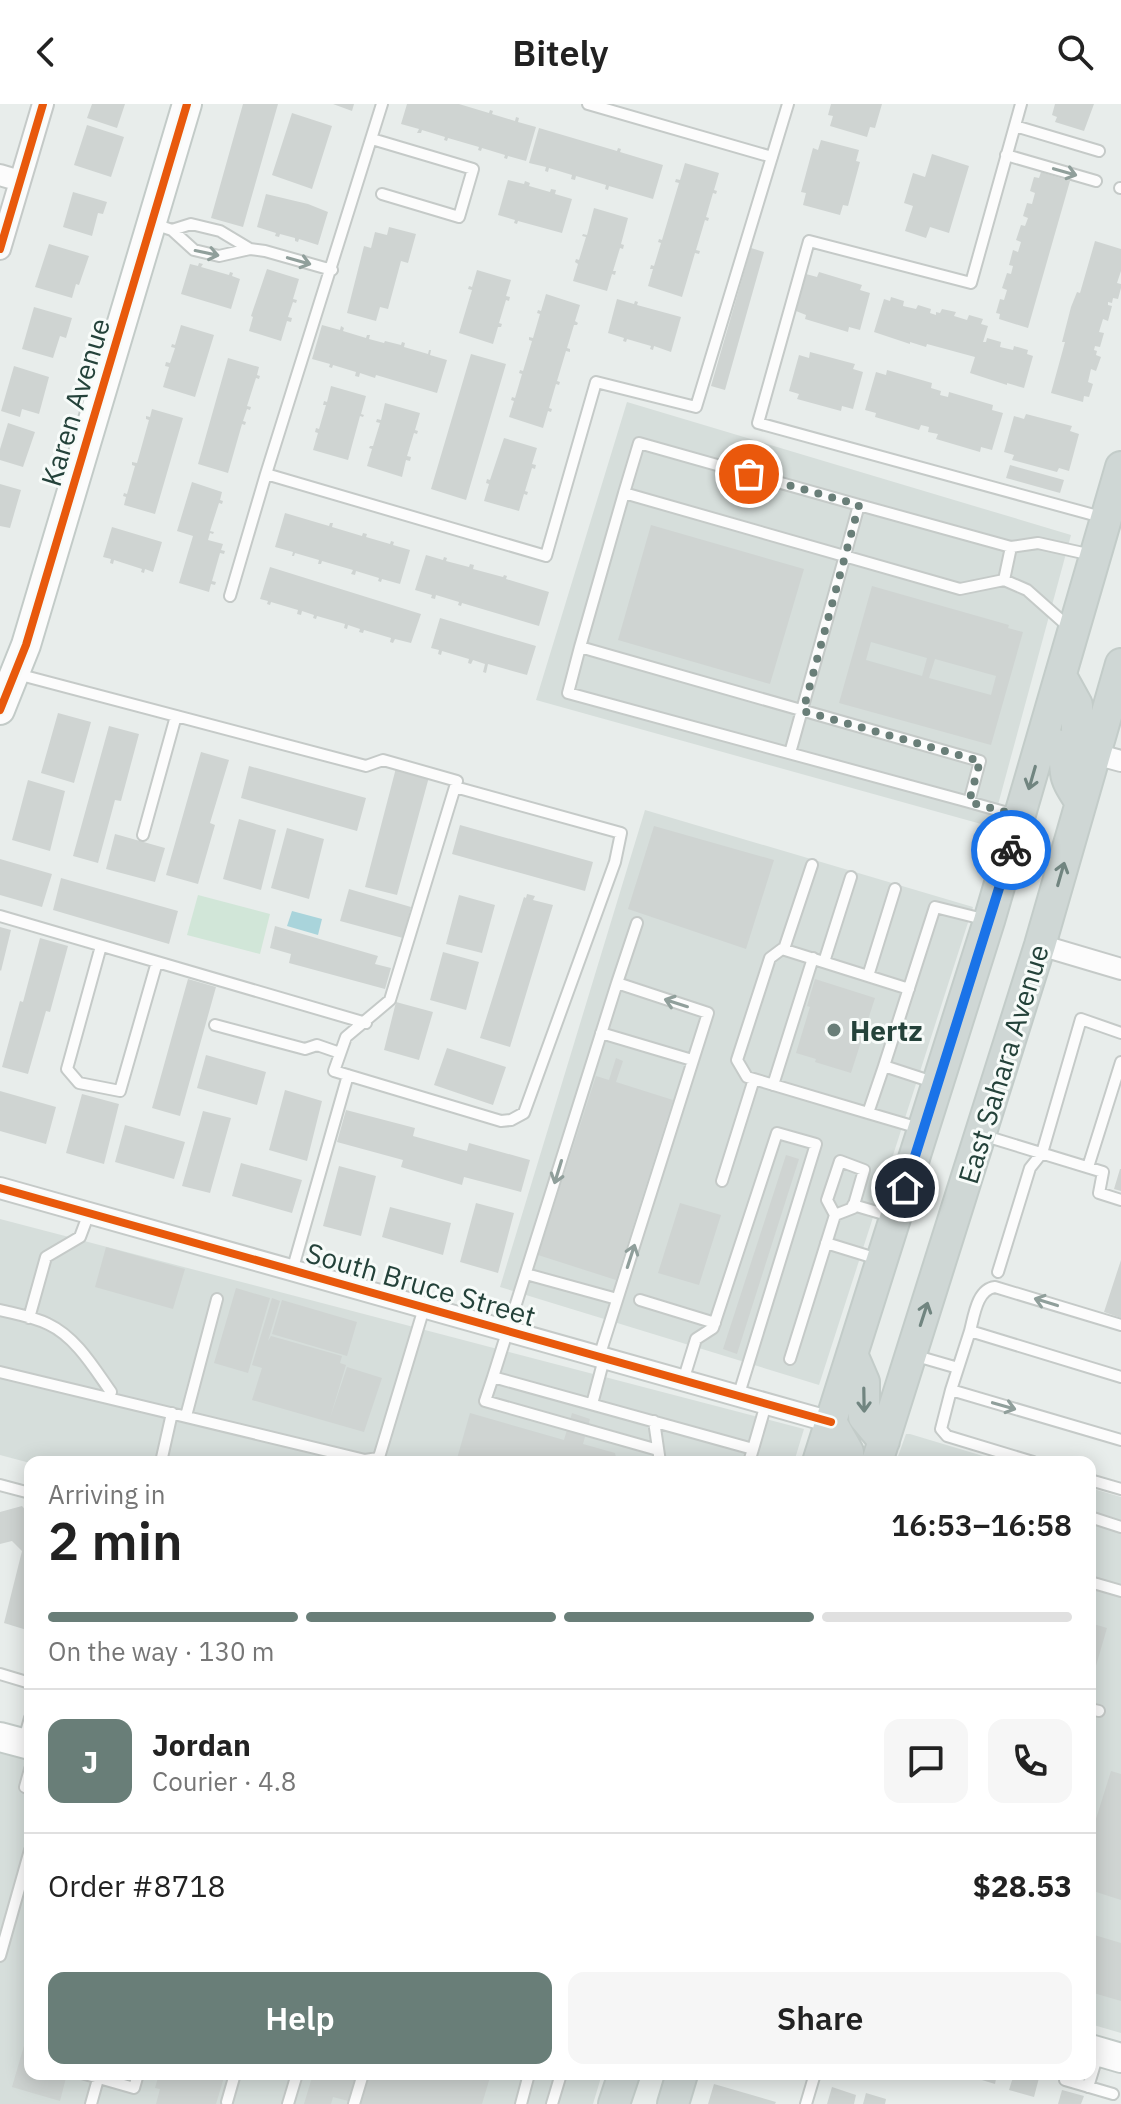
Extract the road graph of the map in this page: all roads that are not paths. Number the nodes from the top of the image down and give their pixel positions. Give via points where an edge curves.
1 (43, 104) edge
2 (187, 104) edge
3 (382, 104) edge
4 (588, 104) edge
5 (788, 104) edge
6 (1021, 104) edge
7 (1015, 126) junction
8 (372, 139) junction
9 (1099, 151) dead end
10 (1006, 155) junction
11 (772, 157) junction
12 (10, 178) edge
13 (1096, 181) dead end
14 (382, 194) dead end
15 (162, 227) junction
16 (0, 249) edge
17 (250, 249) junction
18 (332, 270) junction
19 (1121, 467) edge
20 (266, 474) junction
21 (624, 493) junction
22 (859, 505) junction
23 (1106, 519) junction
24 (1011, 547) junction
25 (1096, 556) junction
26 (845, 557) junction
27 (1004, 580) junction
28 (230, 596) dead end
29 (1074, 631) junction
30 (580, 647) junction
31 (1121, 664) edge
32 (15, 674) junction
33 (1061, 676) junction
34 (0, 710) edge
35 (803, 711) junction
36 (176, 716) junction
37 (1042, 739) junction
38 (790, 753) junction
39 (1108, 758) edge
40 (455, 787) junction
41 (969, 802) junction
42 (1081, 803) junction
43 (1021, 816) junction
44 (143, 835) dead end
45 (812, 865) dead end
46 (851, 877) dead end
47 (895, 889) dead end
48 (0, 916) edge
49 (989, 921) junction
50 (637, 923) dead end
51 (1040, 945) junction
52 (101, 946) junction
53 (784, 949) junction
54 (818, 960) junction
55 (157, 962) junction
56 (1121, 969) edge
57 (868, 976) junction
58 (617, 983) junction
59 (909, 989) junction
60 (366, 1023) junction
61 (215, 1025) dead end
62 (601, 1033) junction
63 (1121, 1033) edge
64 (340, 1053) junction
65 (692, 1060) junction
66 (1121, 1062) edge
67 (884, 1066) junction
68 (348, 1075) junction
69 (754, 1079) junction
70 (938, 1084) junction
71 (773, 1085) junction
72 (868, 1113) junction
73 (923, 1130) junction
74 (981, 1135) junction
75 (1042, 1153) junction
76 (1088, 1167) junction
77 (722, 1181) dead end
78 (0, 1188) edge
79 (1121, 1200) edge
80 (853, 1205) junction
81 (89, 1213) junction
82 (835, 1215) junction
83 (896, 1217) junction
84 (826, 1243) junction
85 (882, 1260) junction
86 (292, 1271) junction
87 (998, 1272) dead end
88 (526, 1274) junction
89 (217, 1299) dead end
90 (617, 1299) junction
91 (640, 1300) dead end
92 (424, 1308) junction
93 (0, 1310) edge
94 (29, 1318) junction
95 (715, 1323) junction
96 (1121, 1325) edge
97 (507, 1331) junction
98 (970, 1331) junction
99 (852, 1354) junction
100 (911, 1354) junction
101 (602, 1358) junction
102 (790, 1359) dead end
103 (958, 1368) junction
104 (0, 1372) edge
105 (493, 1377) junction
106 (1121, 1377) edge
107 (683, 1381) junction
108 (951, 1390) junction
109 (738, 1397) junction
110 (109, 1398) junction
111 (592, 1404) junction
112 (766, 1404) junction
113 (172, 1413) junction
114 (186, 1416) junction
115 (654, 1421) junction
116 (831, 1422) junction
117 (1121, 1440) edge
118 (753, 1449) junction
119 (880, 1452) edge
120 (162, 1456) edge
121 (349, 1456) edge
122 (379, 1456) edge
123 (659, 1456) edge
124 (751, 1456) edge
125 (820, 1456) edge
126 (848, 1456) edge
127 (1013, 1456) edge
128 (1096, 1482) edge
129 (0, 1485) edge
130 (1121, 1489) edge
131 (24, 1491) edge
132 (1096, 1519) edge
133 (1121, 1527) edge
134 (1096, 1584) edge
135 (1121, 1591) edge
136 (0, 1674) edge
137 (24, 1681) edge
138 (22, 1742) edge
139 (24, 1772) edge
140 (24, 1871) edge
141 (0, 1956) edge
142 (98, 2080) edge
143 (102, 2080) edge
144 (136, 2080) edge
145 (234, 2080) edge
146 (295, 2080) edge
147 (361, 2080) edge
148 (527, 2080) edge
149 (559, 2080) edge
150 (622, 2080) edge
151 (680, 2080) edge
152 (813, 2080) edge
153 (1065, 2080) dead end
154 (1091, 2080) edge
155 (1088, 2087) junction
156 (1113, 2094) dead end
157 (229, 2103) edge
158 (91, 2104) edge
159 (288, 2104) edge
160 (354, 2104) edge
161 (521, 2104) edge
162 (552, 2104) edge
163 (614, 2104) edge
164 (673, 2104) edge
165 (806, 2104) edge

1 - 12 street
2 - 15 street, Karen Avenue
3 - 8 lane
4 - 11 lane
5 - 11 lane
6 - 7 lane
7 - 9 lane
7 - 10 lane
8 - 14 lane via 473,169 459,217
8 - 18 lane
10 -> 13 lane
10 - 23 lane via 971,283 809,241 758,423
11 - 20 lane via 696,407 596,382 546,556
12 - 16 street
15 - 17 lane via 205,227
15 -> 17 lane via 194,250 219,256
15 - 32 street, Karen Avenue
17 -> 18 lane
18 - 20 lane
19 - 23 main road, East Sahara Avenue
20 - 28 lane
21 - 22 lane via 639,443
21 - 26 lane
21 - 30 lane
22 - 24 lane
22 - 26 lane
23 - 25 main road, East Sahara Avenue
24 - 25 lane via 1038,543
24 - 27 lane
25 - 29 main road, East Sahara Avenue
26 - 27 lane via 960,589
26 - 35 lane
27 - 29 lane via 1027,590
29 - 33 main road, East Sahara Avenue
30 - 35 lane
30 - 38 lane via 568,693
31 - 39 main road, East Sahara Avenue
32 - 34 street, Karen Avenue
32 - 36 lane
33 - 37 main road, East Sahara Avenue
33 - 39 main road via 1077,705 1077,730
35 - 38 lane
35 - 41 lane via 980,761
36 - 40 lane via 366,766 383,760 457,781
36 - 44 lane
37 - 42 main road via 1064,752 1066,776
37 -> 43 main road, East Sahara Avenue
38 - 41 lane
39 - 42 main road, East Sahara Avenue
40 - 60 lane via 390,1000
40 - 68 lane via 621,833 524,1113 501,1121
41 - 43 lane
51 -> 42 main road, East Sahara Avenue
43 - 49 main road, East Sahara Avenue
45 - 53 lane
46 - 54 lane
47 - 57 lane
48 - 52 lane
49 - 59 lane via 935,907
49 - 70 main road, East Sahara Avenue
50 - 58 lane
51 - 56 street
51 - 74 main road, East Sahara Avenue
52 - 55 lane
52 - 55 lane via 67,1069 79,1083 120,1091
53 - 54 lane
53 - 69 lane via 770,958 737,1060
54 - 57 lane
54 - 71 lane
55 - 60 lane
57 - 59 lane
58 - 62 lane
65 -> 58 lane via 708,1013
59 - 67 lane
60 - 64 lane via 346,1037
61 - 64 lane
62 - 65 lane
62 -> 88 lane
63 - 75 lane via 1081,1019
64 - 68 lane via 334,1071
90 -> 65 lane
66 - 76 lane
67 - 70 lane
67 - 72 lane
68 - 86 lane
69 - 71 lane
69 - 77 lane
70 - 73 main road, East Sahara Avenue
71 - 72 lane
72 - 73 lane
73 - 83 main road, East Sahara Avenue
74 - 75 lane
100 -> 74 main road, East Sahara Avenue
75 - 76 lane
75 - 87 lane via 1030,1168
76 - 79 lane via 1103,1172 1099,1193
78 - 81 street, South Bruce Street
80 - 82 lane
80 - 82 lane via 864,1170 840,1161 827,1200
80 - 83 lane
81 - 86 street, South Bruce Street
81 - 94 lane via 80,1237 46,1257
82 - 84 lane
83 - 85 main road, East Sahara Avenue
84 - 85 lane
84 - 102 lane
85 - 99 main road, East Sahara Avenue
86 - 92 street, South Bruce Street
88 - 90 lane
88 - 97 lane
89 - 114 lane
90 - 101 lane
91 - 95 lane
92 - 97 street, South Bruce Street
92 - 122 lane
93 - 94 lane
94 - 110 lane via 66,1336 111,1392
95 - 107 lane via 696,1339
95 - 109 lane via 777,1133 816,1144
96 -> 98 lane via 988,1287
97 - 101 street, South Bruce Street
97 - 105 lane
98 - 103 lane
98 - 106 lane
99 - 116 main road, East Sahara Avenue
99 -> 119 main road via 864,1382 864,1417
100 - 103 lane
100 - 119 main road, East Sahara Avenue
101 - 107 street, South Bruce Street
101 - 111 lane
103 - 108 lane
104 - 110 lane
105 - 111 lane
105 - 123 lane via 485,1401
107 - 109 street, South Bruce Street
108 -> 117 lane
108 - 127 lane via 941,1422 947,1436
109 - 112 street, South Bruce Street
110 - 113 lane
111 - 115 lane
112 - 116 street, South Bruce Street
112 - 118 lane
113 - 114 lane
113 - 120 lane
114 - 121 lane
115 - 118 lane
115 - 123 lane
116 - 125 main road, East Sahara Avenue
116 - 126 main road
118 - 124 lane
128 - 130 lane
129 - 131 lane
132 - 133 lane
134 - 135 lane
136 - 137 lane
138 - 139 lane
140 - 141 lane
142 - 158 lane
143 - 144 lane via 134,2088
145 - 157 lane
146 - 159 lane
147 - 160 lane
148 - 161 lane
149 - 162 lane
150 - 163 main road
151 - 164 main road
152 - 165 lane
153 - 155 lane
154 - 155 lane
155 - 156 lane

